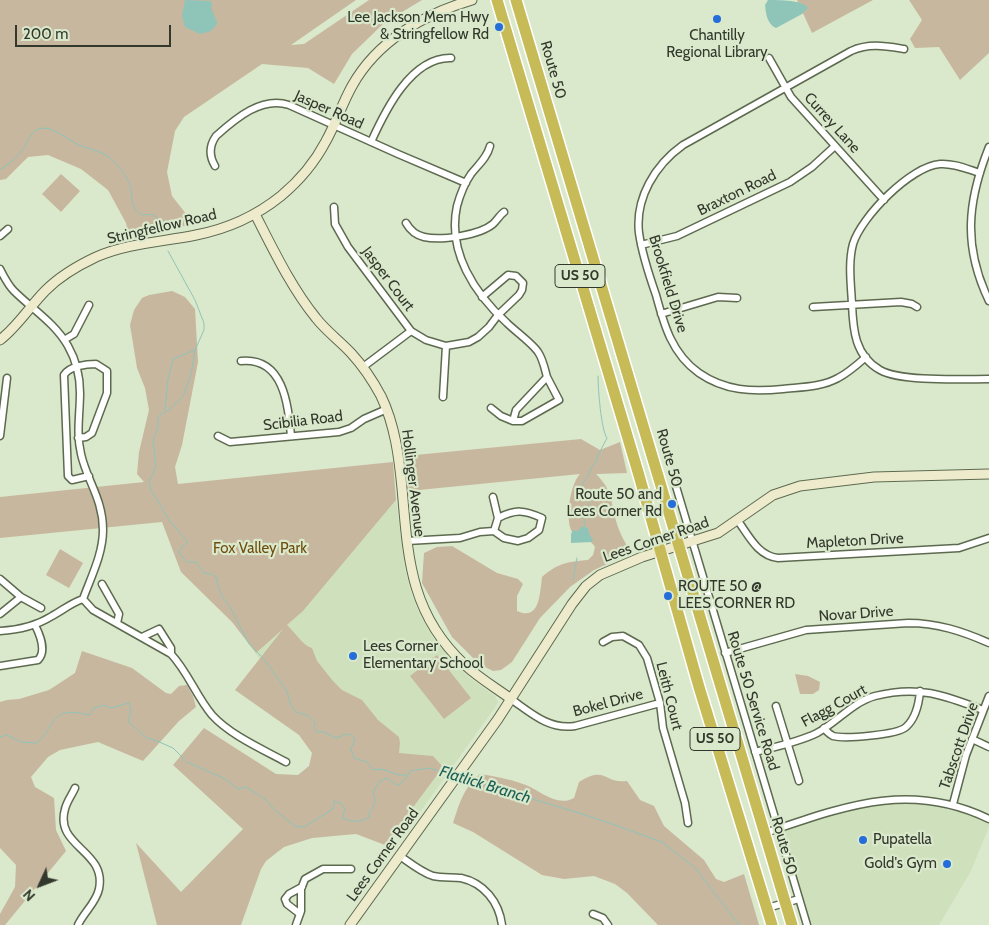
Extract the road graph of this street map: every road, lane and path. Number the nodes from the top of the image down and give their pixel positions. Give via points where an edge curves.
1 (472, 0) edge
2 (497, 0) edge
3 (516, 0) edge
4 (904, 49) dead end
5 (451, 58) dead end
6 (769, 58) dead end
7 (785, 88) junction
8 (333, 125) junction
9 (371, 142) junction
10 (490, 146) dead end
11 (835, 146) junction
12 (989, 147) edge
13 (215, 166) dead end
14 (980, 173) junction
15 (466, 183) junction
16 (884, 200) junction
17 (334, 207) dead end
18 (504, 212) dead end
19 (254, 214) junction
20 (406, 223) dead end
21 (8, 229) dead end
22 (0, 236) edge
23 (456, 236) junction
24 (641, 245) junction
25 (0, 269) edge
26 (482, 297) junction
27 (736, 298) dead end
28 (989, 301) edge
29 (89, 305) dead end
30 (852, 305) junction
31 (32, 306) junction
32 (813, 307) dead end
33 (917, 307) dead end
34 (661, 314) junction
35 (498, 315) junction
36 (411, 331) junction
37 (0, 340) edge
38 (64, 340) junction
39 (446, 346) junction
40 (866, 357) junction
41 (241, 361) dead end
42 (77, 367) junction
43 (363, 367) junction
44 (547, 377) junction
45 (7, 378) dead end
46 (989, 379) edge
47 (443, 397) dead end
48 (491, 408) dead end
49 (387, 409) junction
50 (513, 420) junction
51 (0, 436) edge
52 (218, 436) dead end
53 (291, 436) junction
54 (78, 438) junction
55 (989, 474) edge
56 (89, 476) junction
57 (675, 483) dead end
58 (494, 497) dead end
59 (498, 518) junction
60 (738, 521) junction
61 (494, 531) junction
62 (989, 538) edge
63 (407, 541) junction
64 (692, 542) junction
65 (680, 546) junction
66 (661, 552) junction
67 (0, 579) edge
68 (102, 584) dead end
69 (21, 597) junction
70 (83, 599) junction
71 (41, 608) dead end
72 (0, 614) edge
73 (117, 623) junction
74 (35, 625) junction
75 (0, 631) edge
76 (142, 637) junction
77 (603, 642) dead end
78 (989, 643) edge
79 (725, 653) junction
80 (171, 654) junction
81 (0, 666) edge
82 (920, 691) junction
83 (989, 696) edge
84 (511, 699) junction
85 (660, 703) junction
86 (776, 706) dead end
87 (983, 710) junction
88 (824, 728) junction
89 (972, 739) junction
90 (787, 743) junction
91 (989, 747) edge
92 (755, 752) junction
93 (286, 762) dead end
94 (799, 781) dead end
95 (75, 788) dead end
96 (953, 804) junction
97 (989, 819) edge
98 (688, 823) dead end
99 (778, 829) junction
100 (765, 833) junction
101 (400, 856) junction
102 (351, 869) dead end
103 (302, 887) junction
104 (799, 899) junction
105 (785, 903) junction
106 (767, 908) junction
107 (300, 914) junction
108 (593, 914) dead end
109 (78, 925) edge
110 (296, 925) edge
111 (350, 925) edge
112 (502, 925) edge
113 (608, 925) edge
114 (772, 925) edge
115 (792, 925) edge
116 (807, 925) edge

1 - 8 street, Stringfellow Road via 425,18 401,32 377,53 355,81
2 - 66 highway, US 50
3 - 65 highway, Route 50 / US 50
4 - 7 street, Brookfield Drive via 875,45 858,48
5 - 9 street via 431,62 407,82 387,108
6 - 7 street, Currey Lane
7 - 11 street, Currey Lane
7 - 24 street, Brookfield Drive via 683,145 662,164 642,201
8 - 9 street, Jasper Road
8 - 13 street, Jasper Road via 284,104 264,104 212,141 210,151
8 - 19 street, Stringfellow Road via 304,173 282,195
9 - 15 street, Jasper Road
10 - 15 street
11 - 16 street, Currey Lane
11 - 24 street, Braxton Road via 790,182 677,236
12 - 14 street
14 - 16 street via 949,164 927,167 911,176
14 - 28 street via 971,212 970,240 978,276
15 - 23 street via 457,208
16 - 30 street via 867,218 854,242 850,267
17 - 36 street, Jasper Court via 335,224 348,247
18 - 23 street via 493,224 477,233
19 - 31 street, Stringfellow Road via 210,232 140,243 99,256 67,272
19 - 43 street, Hollinger Avenue via 306,305
20 - 23 street via 413,232 424,237
21 - 22 street
23 - 26 street via 466,272
24 - 34 street, Brookfield Drive
25 - 31 street via 15,292
26 - 35 street
26 - 35 street via 508,275 516,276 523,283 519,295
27 - 34 street via 718,297
29 - 38 street via 74,334
30 - 32 street
30 - 33 street via 901,302
30 - 40 street via 855,336
31 - 37 street, Stringfellow Road
31 - 38 street
34 - 40 street, Brookfield Drive via 670,338 688,364 710,380 730,388 762,391 826,383 840,378
35 - 39 street via 478,337
35 - 44 street via 538,352
36 - 39 street, Jasper Court
36 - 43 street
38 - 42 street
39 - 47 street
40 - 46 street via 881,370 895,376
41 - 53 street via 258,362 278,379 288,401
42 - 54 street via 80,395
42 - 54 street via 96,364 105,368 108,374 107,393 92,433
42 - 56 street via 64,375 68,476 75,480
43 - 49 street, Hollinger Avenue
44 - 50 street via 516,410
44 - 50 street via 559,400 522,420
45 - 51 street
48 - 50 street
49 - 53 street, Scibilia Road via 346,430
49 - 63 street, Hollinger Avenue via 396,440
52 - 53 street, Scibilia Road via 230,442
54 - 56 street
55 - 60 street, Lees Corner Road via 874,477 800,486 774,495
56 - 70 street via 100,503 103,532 100,551
57 - 64 street, Route 50 Service Road
58 - 59 street
59 - 61 street
59 - 61 street via 522,511 542,518 539,530 518,541 504,538
60 - 62 street, Mapleton Drive via 761,552 778,558 959,548
60 - 64 street, Lees Corner Road via 718,533
61 - 63 street via 460,538
63 - 84 street, Hollinger Avenue via 414,582 435,629 465,665
64 - 65 street, Lees Corner Road
64 - 79 street, Route 50 Service Road
65 - 66 street, Lees Corner Road
65 - 100 highway, Route 50 / US 50
66 - 84 street, Lees Corner Road via 600,575 586,586
66 - 106 highway, US 50
67 - 69 street
68 - 73 street via 119,614
69 - 71 street
69 - 72 street
70 - 73 street via 93,610
70 - 74 street
73 - 76 street
74 - 75 street
74 - 81 street via 40,636 41,658
76 - 80 street
76 - 80 street via 159,629 171,648
77 - 85 street, Leith Court via 612,636 623,636 639,645
78 - 79 street, Novar Drive via 949,628 908,624 806,630
79 - 92 street, Route 50 Service Road
80 - 93 street via 213,716 248,742
82 - 87 street, Flagg Court via 941,694
82 - 88 street, Flagg Court via 874,696
82 - 88 street via 918,706 905,728 853,737 834,736
83 - 87 street, Tabscott Drive
84 - 85 street, Bokel Drive via 540,719 562,726 575,726
84 - 101 street, Lees Corner Road
85 - 98 street, Leith Court via 663,728 686,803
86 - 90 street
87 - 89 street, Tabscott Drive
88 - 90 street, Flagg Court
89 - 91 street
89 - 96 street, Tabscott Drive
90 - 92 street, Flagg Court
90 - 94 street
92 - 99 street, Route 50 Service Road
95 - 109 street via 65,809 65,826 71,840 93,860 100,879 94,901
96 - 97 street
96 - 99 street via 911,799 878,800
99 - 100 street
99 - 104 street, Route 50 Service Road
100 - 105 highway, Route 50 / US 50
101 - 111 street, Lees Corner Road
101 - 112 street via 429,874 461,878 481,888 495,904
102 - 103 street via 323,869 305,879
103 - 107 street
103 - 107 street via 285,899
104 - 105 street
104 - 116 street, Route 50 Service Road
105 - 106 street
105 - 115 highway, Route 50 / US 50
106 - 114 highway, US 50
107 - 110 street
108 - 113 street via 604,918

